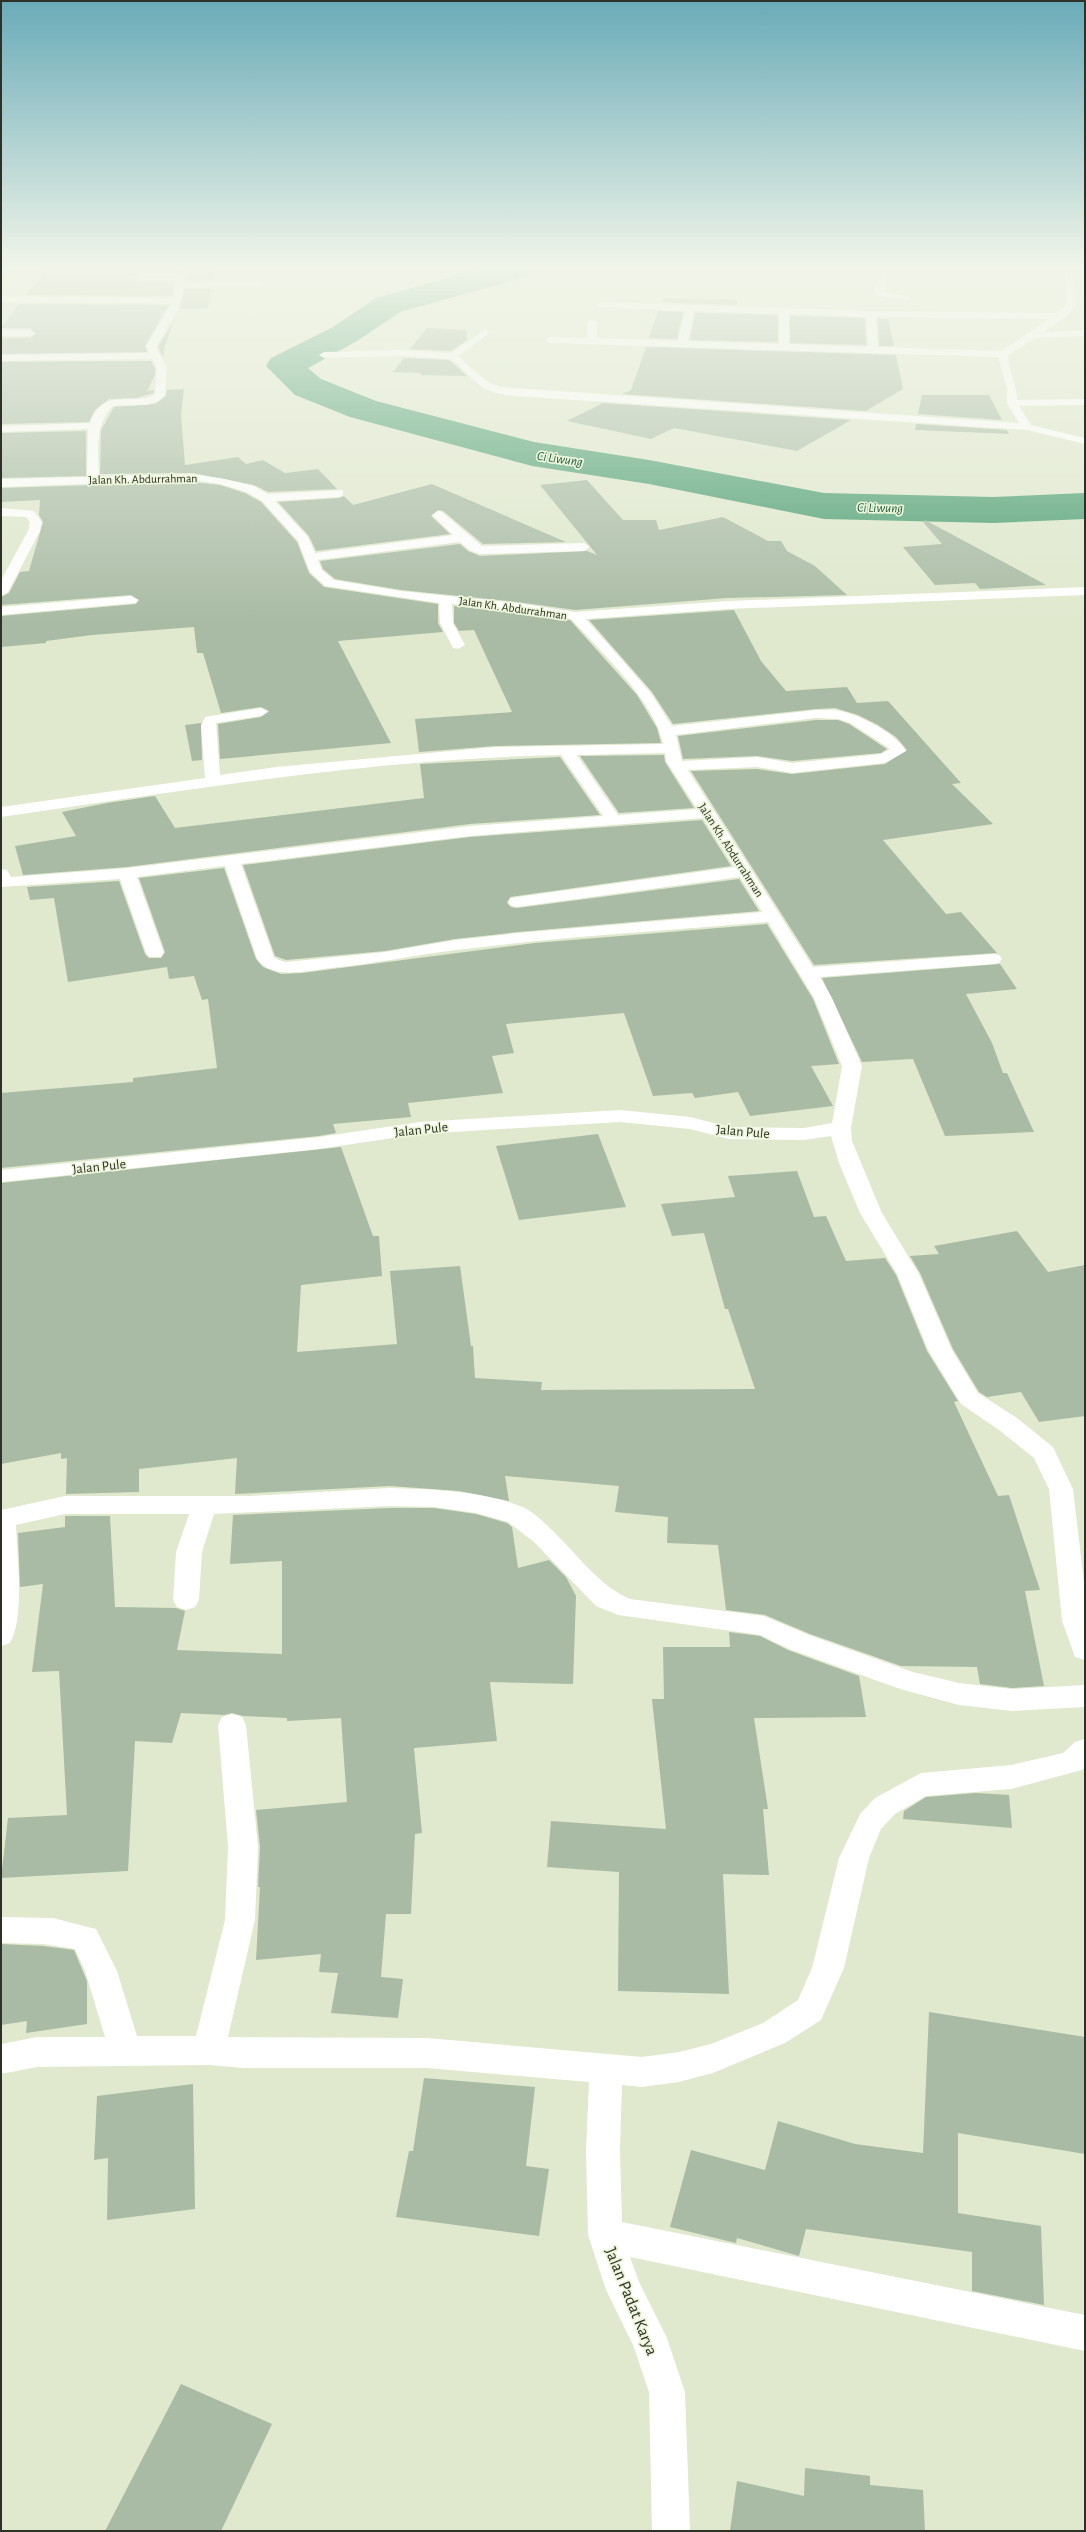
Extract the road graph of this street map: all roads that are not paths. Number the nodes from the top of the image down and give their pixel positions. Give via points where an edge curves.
1 (161, 386) edge
2 (492, 386) edge
3 (1011, 386) edge
4 (1012, 402) junction
5 (1085, 402) edge
6 (93, 426) junction
7 (1027, 427) junction
8 (1, 429) edge
9 (1085, 440) edge
10 (93, 479) junction
11 (1, 483) edge
12 (339, 493) dead end
13 (266, 498) junction
14 (1, 512) edge
15 (438, 515) dead end
16 (463, 538) junction
17 (584, 547) dead end
18 (310, 557) junction
19 (7, 567) edge
20 (1, 592) edge
21 (1085, 592) edge
22 (446, 599) junction
23 (131, 600) dead end
24 (1, 611) edge
25 (575, 616) junction
26 (458, 645) dead end
27 (261, 712) dead end
28 (668, 730) junction
29 (670, 748) junction
30 (565, 749) junction
31 (678, 766) junction
32 (214, 782) junction
33 (1, 812) edge
34 (707, 813) junction
35 (614, 822) junction
36 (231, 859) junction
37 (745, 871) junction
38 (127, 873) junction
39 (1, 874) edge
40 (517, 902) dead end
41 (773, 916) junction
42 (155, 953) dead end
43 (993, 960) dead end
44 (807, 973) junction
45 (841, 1128) junction
46 (1, 1176) edge
47 (205, 1504) junction
48 (2, 1518) edge
49 (186, 1600) dead end
50 (1, 1636) edge
51 (1085, 1650) edge
52 (1085, 1696) edge
53 (232, 1724) dead end
54 (1085, 1750) edge
55 (1, 1930) edge
56 (209, 2050) junction
57 (124, 2051) junction
58 (1, 2059) edge
59 (606, 2069) junction
60 (606, 2235) junction
61 (1085, 2333) edge
62 (671, 2531) edge

1 - 6 street via 160,395 155,399 144,402 110,403 99,414
2 - 7 street via 499,390 545,395
3 - 4 street
4 - 5 street
4 - 7 street
6 - 8 street
6 - 10 street
7 - 9 street
10 - 11 street, Jalan Kh. Abdurrahman
10 - 13 street, Jalan Kh. Abdurrahman via 192,477 250,489
12 - 13 street
13 - 18 street, Jalan Kh. Abdurrahman via 304,540
14 - 19 street via 30,514 36,518 34,532
15 - 16 street
16 - 17 street via 472,547 480,550
16 - 18 street
18 - 22 street, Jalan Kh. Abdurrahman via 316,572 330,583 373,591
19 - 20 street
21 - 25 street via 1048,591 961,597 817,601
22 - 25 street, Jalan Kh. Abdurrahman
22 - 26 street via 443,614
23 - 24 street
25 - 28 street, Jalan Kh. Abdurrahman via 624,668
27 - 32 street via 210,720 209,746
28 - 29 street, Jalan Kh. Abdurrahman
28 - 31 street via 816,714 839,715 855,720 895,745 898,751 885,758 792,768 757,762
29 - 30 street
29 - 31 street, Jalan Kh. Abdurrahman
30 - 32 street via 433,757 248,775
30 - 35 street
31 - 34 street, Jalan Kh. Abdurrahman
32 - 33 street
34 - 35 street
34 - 37 street, Jalan Kh. Abdurrahman
35 - 36 street via 470,830
36 - 38 street
36 - 41 street via 266,959 273,965 286,967 385,957 518,938
37 - 40 street
37 - 41 street, Jalan Kh. Abdurrahman
38 - 39 street via 4,882
38 - 42 street
41 - 44 street, Jalan Kh. Abdurrahman
43 - 44 street
44 - 45 street, Jalan Kh. Abdurrahman via 823,998 852,1066
45 - 46 street, Jalan Pule via 804,1134 728,1132 690,1123 620,1116 420,1128 319,1143
45 - 51 street, Jalan Kh. Abdurrahman via 849,1163 871,1213 908,1274 940,1350 969,1398 1044,1452 1061,1489 1075,1621
47 - 48 street via 65,1504
47 - 49 street via 189,1552
47 - 52 street via 249,1505 390,1497 434,1498 476,1504 517,1515 543,1536 605,1599 627,1608 764,1626 799,1642 910,1682 959,1694 1012,1700
48 - 50 street via 6,1591
53 - 56 street via 243,1847 240,1920
54 - 59 street via 1072,1762 1011,1777 921,1785 885,1806 870,1822 854,1858 845,1887 828,1968 810,2010 774,2033 713,2058 679,2067 642,2072
55 - 57 street via 34,1929 63,1932 85,1938 101,1971
56 - 57 street
56 - 59 street via 243,2053 427,2053
57 - 58 street via 37,2052
59 - 60 street, Jalan Padat Karya via 603,2150
60 - 61 street
60 - 62 street, Jalan Padat Karya via 624,2290 649,2338 667,2392

